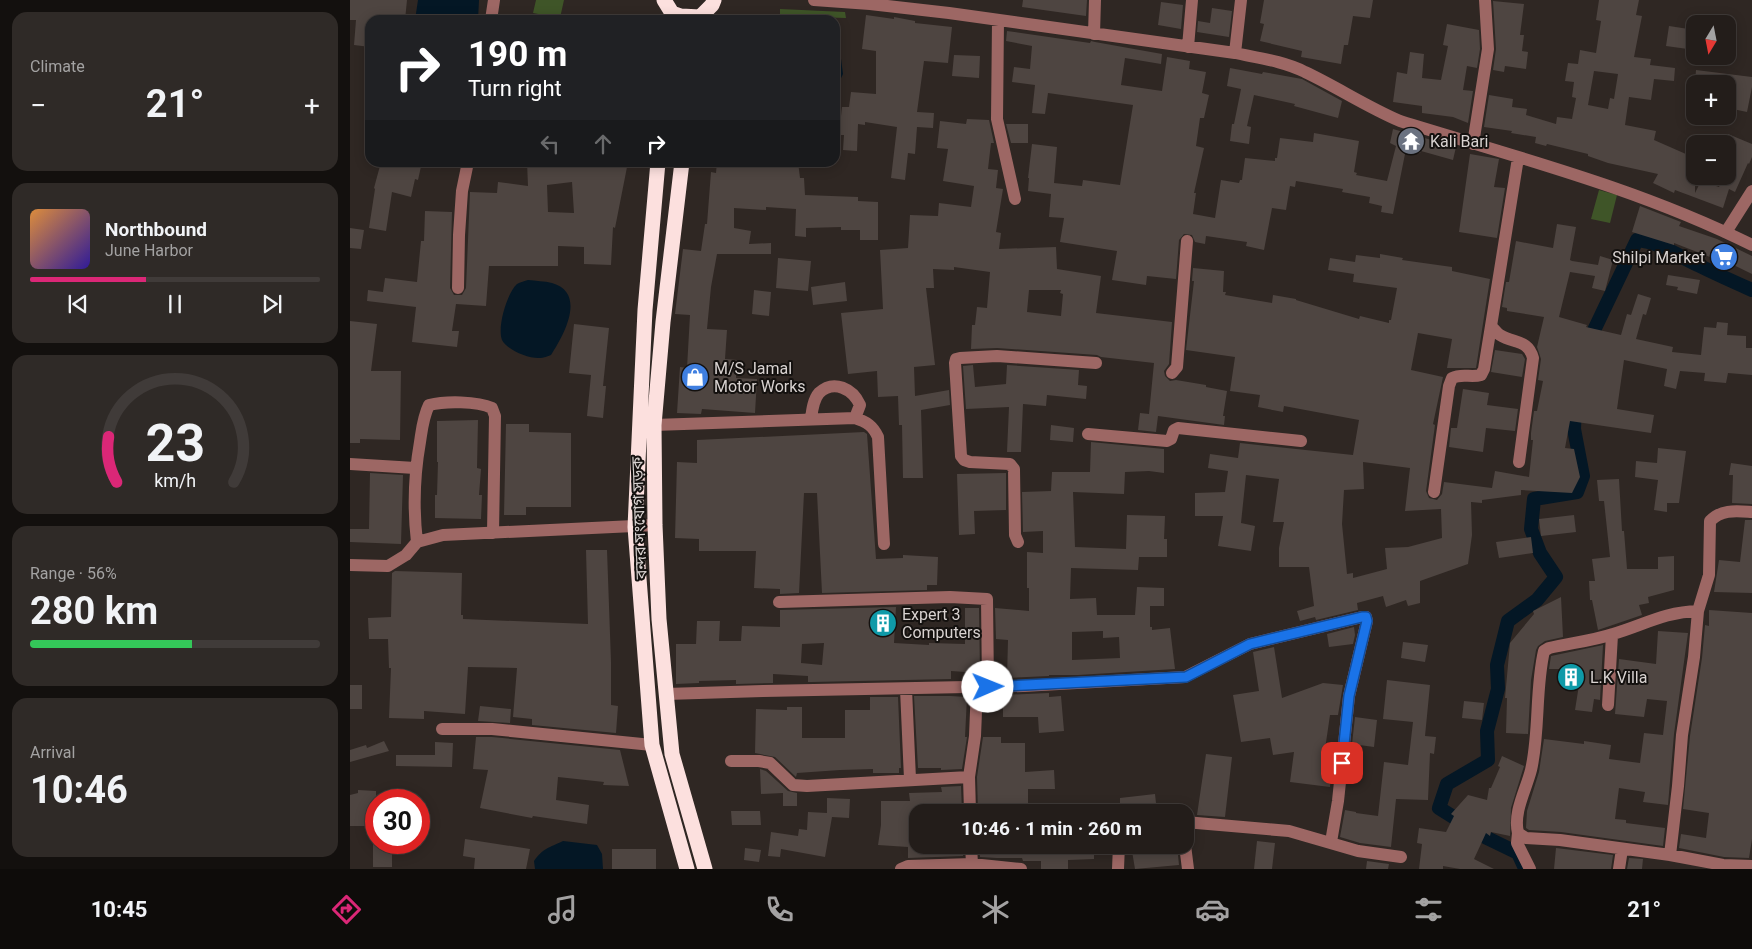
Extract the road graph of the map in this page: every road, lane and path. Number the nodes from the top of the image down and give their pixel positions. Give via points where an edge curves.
1 (494, 0) edge
2 (664, 0) edge
3 (714, 0) edge
4 (814, 0) edge
5 (951, 0) edge
6 (1095, 0) edge
7 (1192, 0) edge
8 (1241, 0) edge
9 (1485, 0) edge
10 (870, 2) edge
11 (949, 13) junction
12 (492, 15) edge
13 (672, 15) edge
14 (703, 15) edge
15 (998, 21) junction
16 (1094, 34) junction
17 (1188, 47) junction
18 (1235, 53) junction
19 (1473, 144) junction
20 (1518, 158) junction
21 (467, 167) edge
22 (658, 167) edge
23 (681, 167) edge
24 (1752, 191) edge
25 (1015, 199) dead end
26 (1726, 232) junction
27 (1187, 241) dead end
28 (1752, 245) edge
29 (458, 288) dead end
30 (1491, 326) junction
31 (1096, 363) dead end
32 (1172, 373) dead end
33 (855, 418) junction
34 (811, 419) junction
35 (654, 425) junction
36 (1088, 434) dead end
37 (1301, 441) dead end
38 (1518, 462) dead end
39 (350, 464) edge
40 (415, 468) junction
41 (1434, 492) dead end
42 (1752, 512) edge
43 (655, 525) junction
44 (635, 527) junction
45 (494, 533) junction
46 (417, 542) junction
47 (1018, 542) dead end
48 (884, 544) dead end
49 (350, 565) edge
50 (779, 602) dead end
51 (1698, 610) junction
52 (1612, 635) junction
53 (983, 687) junction
54 (906, 688) junction
55 (666, 694) junction
56 (1608, 705) dead end
57 (442, 729) dead end
58 (652, 746) junction
59 (731, 761) dead end
60 (969, 777) junction
61 (910, 779) junction
62 (970, 804) edge
63 (1194, 823) edge
64 (1518, 833) junction
65 (1331, 842) junction
66 (1622, 849) junction
67 (971, 854) edge
68 (1119, 854) edge
69 (1186, 854) edge
70 (1670, 855) junction
71 (1401, 857) dead end
72 (972, 864) junction
73 (1752, 866) edge
74 (687, 869) edge
75 (704, 869) edge
76 (901, 869) edge
77 (1021, 869) edge
78 (1118, 869) edge
79 (1188, 869) edge
80 (1530, 869) edge
81 (1619, 869) edge

1 - 12 street
2 - 13 highway
3 - 14 highway
4 - 10 street
5 - 11 street
6 - 16 street
7 - 17 street
8 - 18 street
9 - 19 street via 1488,49
10 - 11 street
11 - 15 street
15 - 16 street
15 - 25 street via 997,119
16 - 17 street
17 - 18 street
18 - 19 street via 1280,62 1304,71 1383,114
19 - 20 street
20 - 26 street via 1579,175
20 - 30 street
21 - 29 street via 462,191
22 - 44 highway, বন্দর সংযোগ সড়ক via 644,310
23 - 35 highway, বন্দর সংযোগ সড়ক
24 - 26 street
26 - 28 street
27 - 32 street via 1177,368
30 - 38 street via 1499,335 1531,350 1533,358
30 - 41 street via 1481,375 1459,375 1452,378 1449,386
31 - 47 street via 997,356 956,359 961,456 970,462 1010,464 1014,469 1015,535
33 - 34 street
33 - 34 street via 860,405 856,396 846,388 832,386 819,393
33 - 48 street via 874,428 878,437
34 - 35 street
35 - 43 highway, বন্দর সংযোগ সড়ক
36 - 37 street via 1167,441 1178,428
39 - 40 street
40 - 45 street via 424,414 429,405 484,404 492,408 495,416
40 - 46 street via 413,514
42 - 51 street via 1726,511 1710,521 1709,575
43 - 44 street
43 - 55 highway, বন্দর সংযোগ সড়ক
44 - 45 street
44 - 58 highway, বন্দর সংযোগ সড়ক
45 - 46 street via 443,535
46 - 49 street via 406,555 388,566
50 - 53 street via 950,597 987,599
51 - 52 street via 1662,616
51 - 70 street
52 - 56 street
52 - 64 street via 1544,651 1535,742 1516,825
53 - 54 street
53 - 60 street
53 - 65 street via 1186,677 1250,644 1366,617 1349,696
54 - 55 street
54 - 61 street
55 - 75 highway, বন্দর সংযোগ সড়ক via 672,754
57 - 58 street via 500,729
58 - 74 highway, বন্দর সংযোগ সড়ক
59 - 61 street via 770,763 793,785
60 - 61 street
60 - 62 street
63 - 65 street via 1289,831
64 - 66 street via 1526,838
64 - 80 street via 1517,843
65 - 71 street via 1358,851
66 - 70 street
66 - 81 street
67 - 72 street
68 - 78 street
69 - 79 street
70 - 73 street
72 - 76 street via 908,866
72 - 77 street

